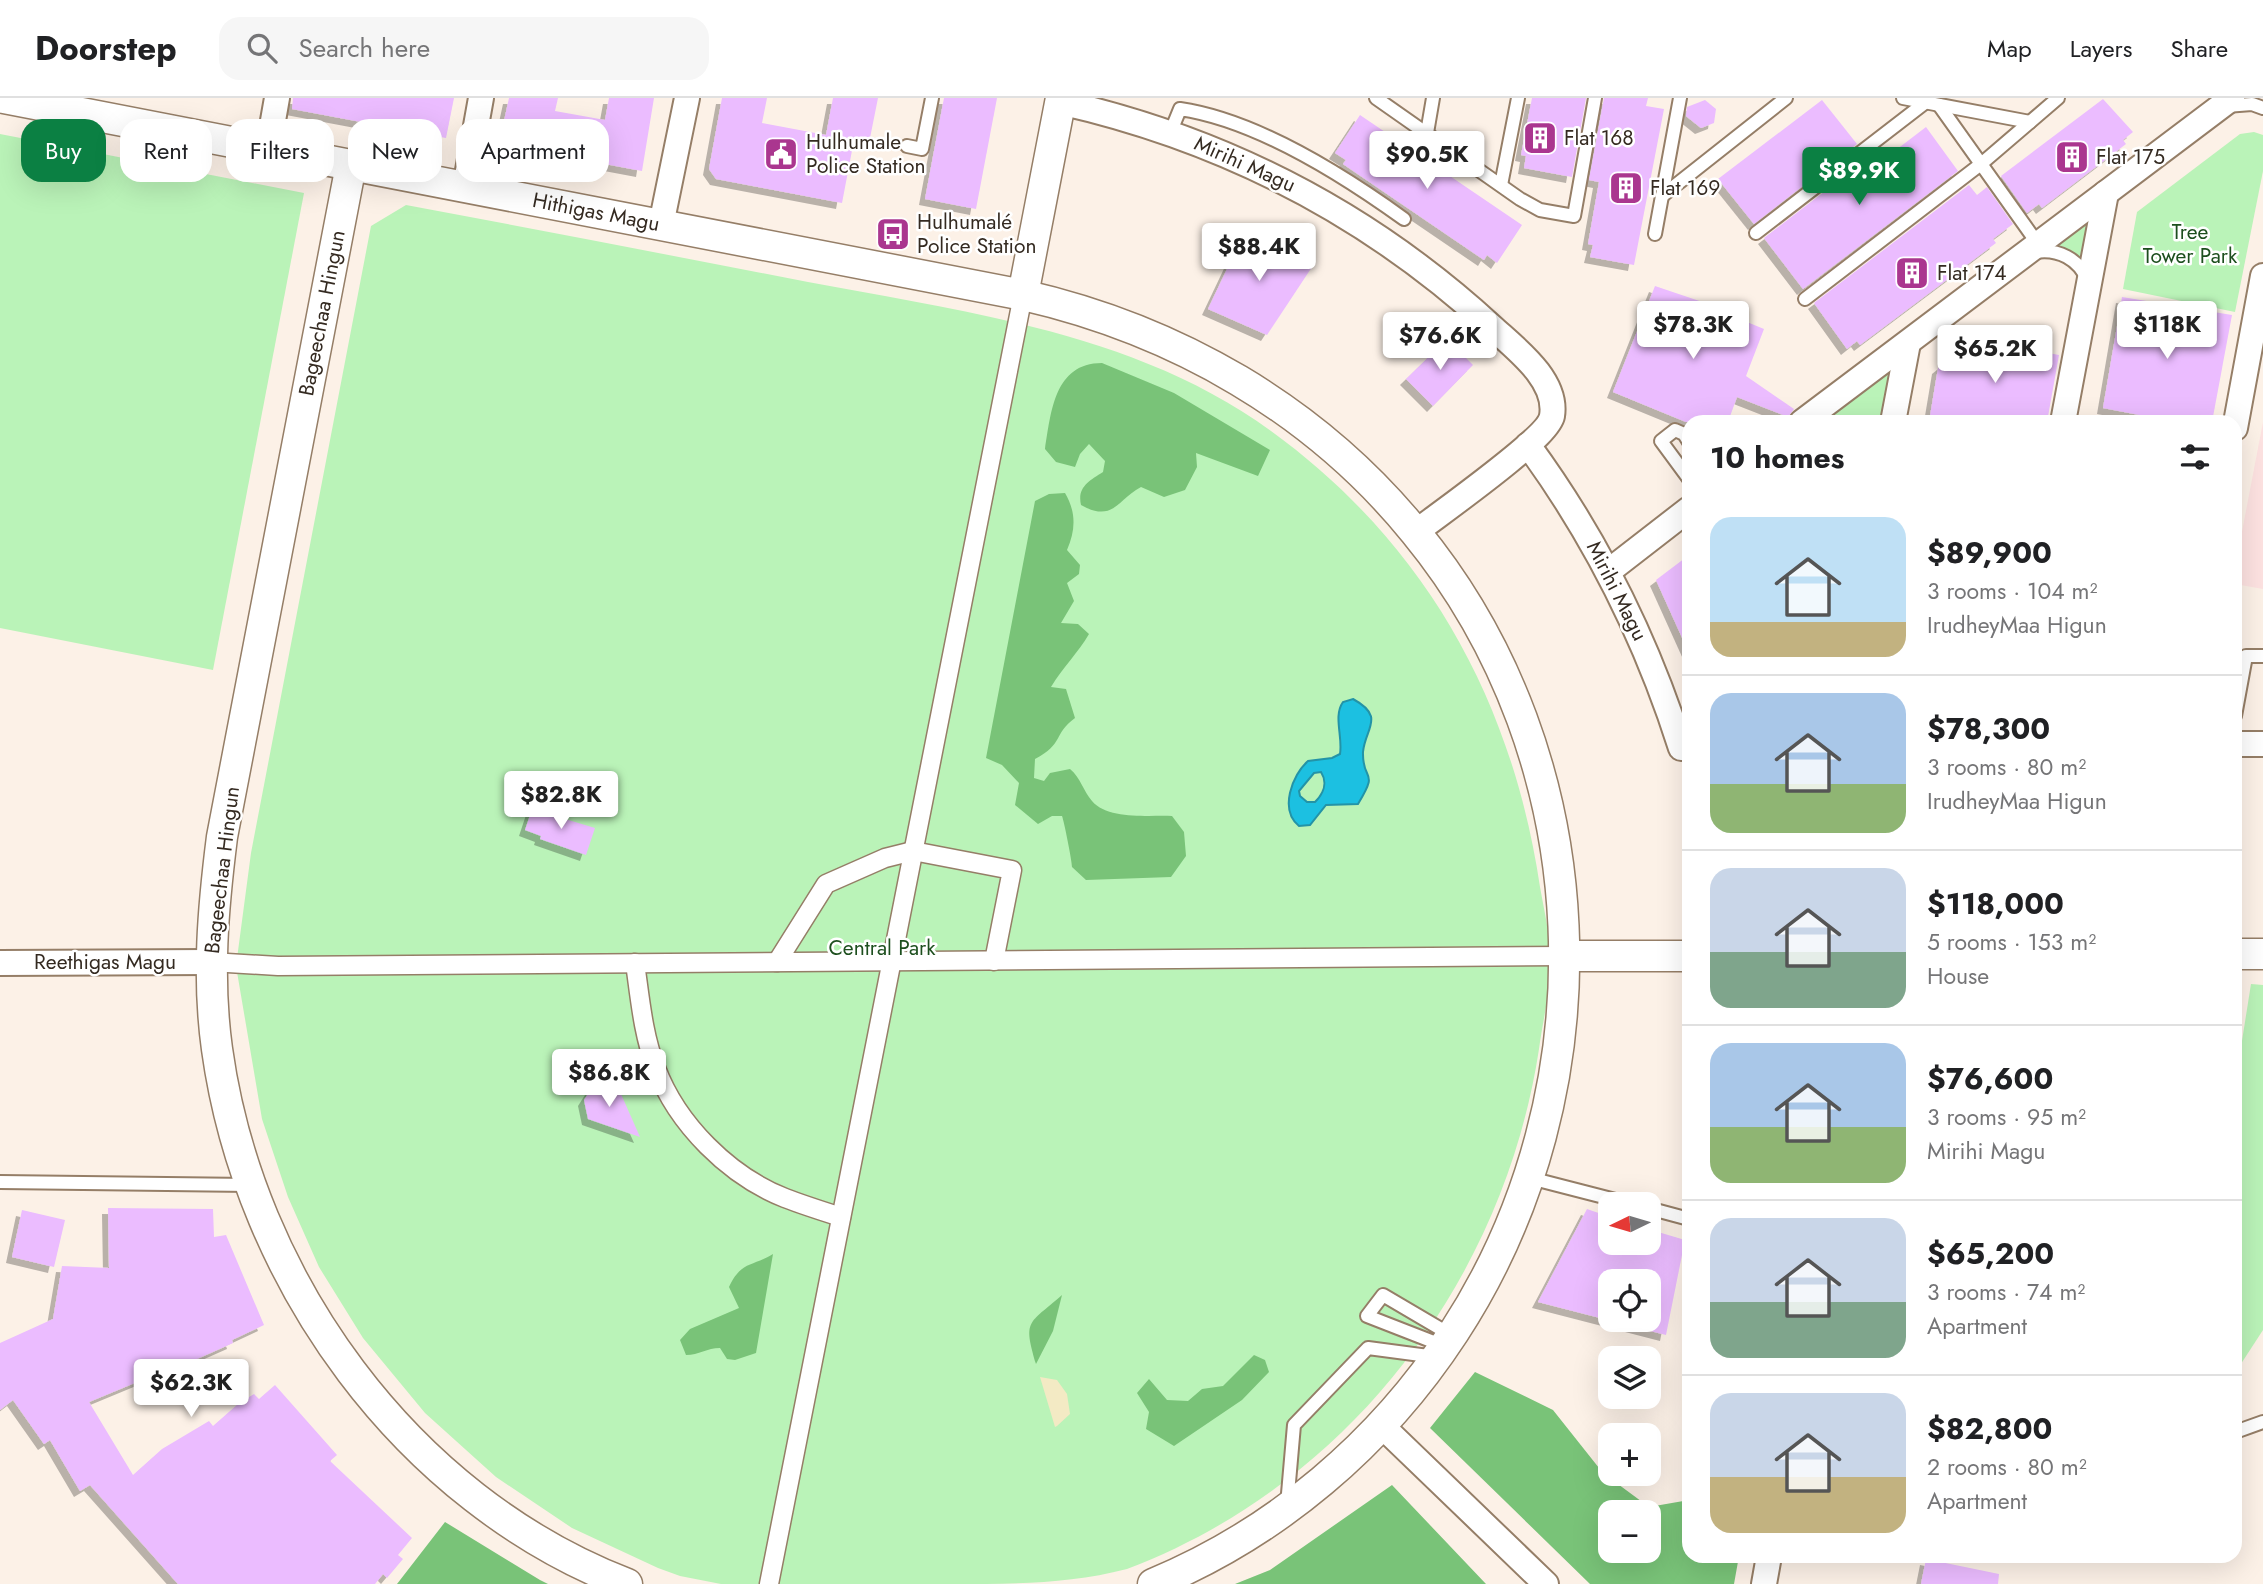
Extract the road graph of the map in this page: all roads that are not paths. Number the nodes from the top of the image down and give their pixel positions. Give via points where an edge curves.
1 (4, 98) edge
2 (277, 98) edge
3 (481, 98) edge
4 (687, 98) edge
5 (932, 98) edge
6 (1376, 98) edge
7 (1433, 98) edge
8 (1518, 98) edge
9 (1595, 98) edge
10 (1679, 98) edge
11 (1786, 98) edge
12 (1903, 98) edge
13 (2058, 98) edge
14 (1060, 100) edge
15 (48, 102) edge
16 (1932, 103) junction
17 (2226, 103) edge
18 (2263, 108) edge
19 (273, 119) edge
20 (2030, 122) junction
21 (1171, 131) junction
22 (1427, 133) junction
23 (226, 140) edge
24 (907, 146) dead end
25 (1981, 164) junction
26 (348, 181) edge
27 (439, 182) edge
28 (1501, 185) junction
29 (465, 187) junction
30 (2106, 193) junction
31 (1662, 196) junction
32 (1404, 219) dead end
33 (661, 225) junction
34 (1756, 233) dead end
35 (1655, 234) dead end
36 (2038, 244) junction
37 (2018, 260) junction
38 (2263, 276) edge
39 (2089, 285) junction
40 (1023, 295) junction
41 (1805, 299) dead end
42 (1908, 343) junction
43 (1811, 415) edge
44 (1894, 415) edge
45 (2064, 415) edge
46 (2237, 415) edge
47 (1682, 433) edge
48 (1528, 445) junction
49 (1682, 470) edge
50 (1682, 514) edge
51 (1416, 532) junction
52 (1609, 571) junction
53 (2263, 656) edge
54 (2242, 678) edge
55 (1682, 740) edge
56 (2242, 744) edge
57 (2263, 744) edge
58 (913, 851) junction
59 (2242, 954) edge
60 (2263, 954) edge
61 (1566, 956) junction
62 (1682, 956) edge
63 (994, 961) junction
64 (211, 962) junction
65 (777, 962) junction
66 (892, 962) junction
67 (0, 963) edge
68 (635, 963) junction
69 (1530, 1178) junction
70 (0, 1182) edge
71 (250, 1185) junction
72 (1598, 1196) edge
73 (1661, 1212) edge
74 (841, 1217) junction
75 (1682, 1217) edge
76 (1399, 1304) junction
77 (1425, 1320) junction
78 (1386, 1324) junction
79 (1415, 1335) junction
80 (1444, 1346) junction
81 (2263, 1422) edge
82 (1381, 1425) junction
83 (2242, 1430) edge
84 (1287, 1509) junction
85 (1768, 1563) edge
86 (627, 1584) edge
87 (769, 1584) edge
88 (1153, 1584) edge
89 (1546, 1584) edge
90 (1764, 1584) edge

1 - 15 street, Hithigas Magu
2 - 19 street
3 - 29 street
4 - 33 street
5 - 24 lane via 922,149
6 - 22 lane
7 - 22 lane
8 - 28 lane
9 - 28 lane via 1574,216 1540,210
10 - 31 lane
11 - 31 lane
12 - 16 lane
13 - 20 lane
14 - 21 street, Mirihi Magu
14 - 40 street
15 - 23 street, Hithigas Magu
16 - 20 lane
16 - 25 lane
16 - 34 lane
17 - 18 lane
17 - 30 street
20 - 25 lane
21 - 32 lane via 1180,109 1207,113 1312,160
21 - 48 street, Mirihi Magu via 1262,169 1341,211 1385,239 1466,303 1548,388 1550,424
22 - 28 lane
25 - 36 lane
25 - 41 lane
26 - 64 street, Bageechaa Hingun via 222,837
27 - 29 street, Hithigas Magu
29 - 33 street, Hithigas Magu
30 - 36 street
30 - 39 street
31 - 35 lane
33 - 40 street, Hithigas Magu
36 - 37 street
37 - 39 lane via 2038,251 2060,253 2078,265
37 - 42 street
38 - 46 street
39 - 45 street
40 - 51 street via 1105,317 1231,375 1270,399 1343,457
40 - 58 street
42 - 43 street
42 - 44 street
47 - 49 lane via 1675,430 1661,441
48 - 51 street, Mirihi Magu
48 - 52 street, Mirihi Magu via 1578,516
50 - 52 street
51 - 61 street via 1485,638 1523,723 1558,858
52 - 55 street, Mirihi Magu
53 - 54 lane via 2246,656
56 - 57 street
58 - 63 street via 1012,870
58 - 65 street via 826,884
58 - 66 street
59 - 60 street
61 - 62 street
61 - 63 street
61 - 69 street via 1554,1088
63 - 66 street
64 - 67 street, Reethigas Magu
64 - 68 street via 278,966
64 - 71 street, Bageechaa Hingun via 220,1070
65 - 66 street
65 - 68 street
66 - 74 street
68 - 74 street via 656,1068 686,1121 706,1144 756,1182 782,1198
69 - 72 lane
69 - 80 street via 1494,1264
70 - 71 lane
71 - 86 street, Bageechaa Hingun via 269,1234 313,1316 402,1431 467,1490 524,1530
73 - 75 lane
74 - 87 street
76 - 77 lane
76 - 78 lane
76 - 78 lane via 1383,1295 1367,1316
77 - 79 lane
77 - 80 lane
78 - 79 lane
79 - 80 lane
80 - 82 street
80 - 84 lane via 1368,1348 1294,1425
81 - 83 lane
82 - 84 street
82 - 89 street
84 - 88 street via 1209,1558
85 - 90 street

